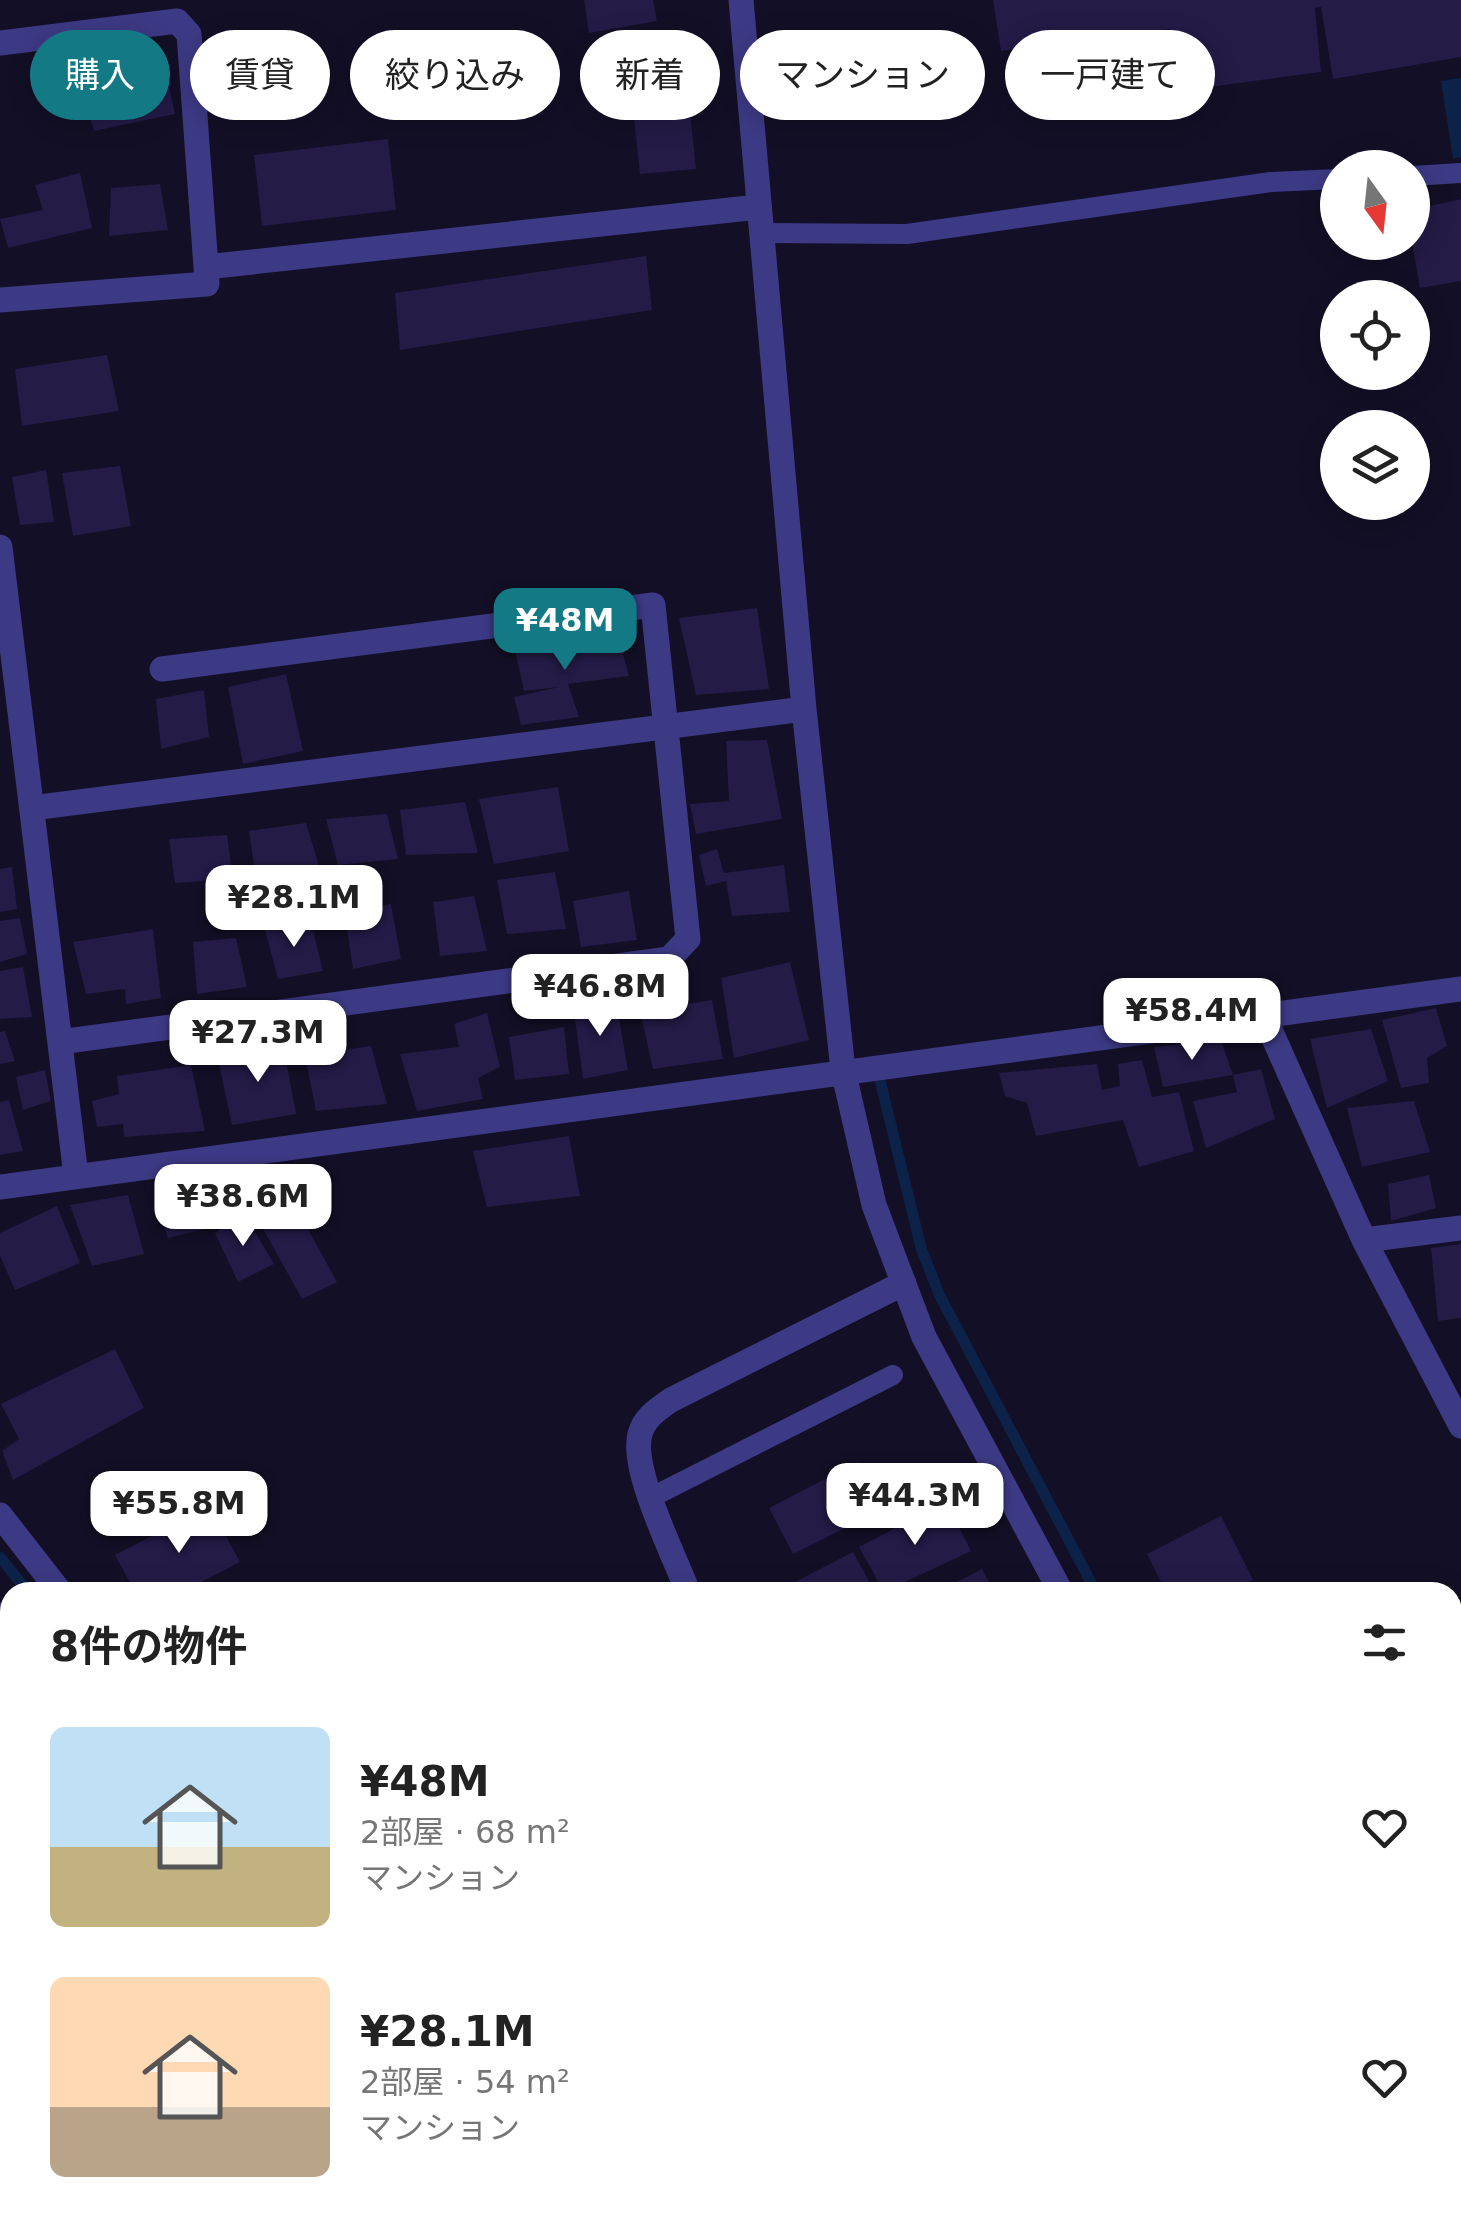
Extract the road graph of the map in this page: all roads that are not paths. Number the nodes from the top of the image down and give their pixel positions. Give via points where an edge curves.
1 (740, 0) edge
2 (0, 43) edge
3 (1461, 174) edge
4 (1430, 175) edge
5 (1320, 180) edge
6 (759, 220) junction
7 (206, 267) junction
8 (0, 300) edge
9 (0, 546) edge
10 (7, 665) edge
11 (162, 668) dead end
12 (804, 709) junction
13 (667, 727) junction
14 (32, 808) junction
15 (1461, 989) edge
16 (1263, 1014) junction
17 (60, 1042) junction
18 (844, 1070) junction
19 (76, 1176) junction
20 (0, 1186) edge
21 (1461, 1228) edge
22 (1364, 1240) junction
23 (904, 1284) junction
24 (893, 1375) dead end
25 (1461, 1426) edge
26 (652, 1497) junction
27 (0, 1515) edge
28 (52, 1582) edge
29 (684, 1582) edge
30 (1056, 1582) edge

1 - 6 street
2 - 7 street via 177,21 189,34
3 - 4 lane
5 - 6 lane via 906,234
6 - 7 street
6 - 12 street
7 - 8 street via 207,284
9 - 10 street
10 - 14 street
11 - 13 street via 653,605
12 - 13 street
12 - 18 street
13 - 14 street
13 - 17 street via 688,939 670,959
14 - 17 street
15 - 16 street
16 - 18 street
16 - 22 street
17 - 19 street
18 - 19 street
18 - 23 street via 874,1205
19 - 20 street
21 - 22 street
22 - 25 street
23 - 26 street via 650,1416 638,1457
23 - 30 street via 924,1338
24 - 26 lane
26 - 29 street
27 - 28 street

